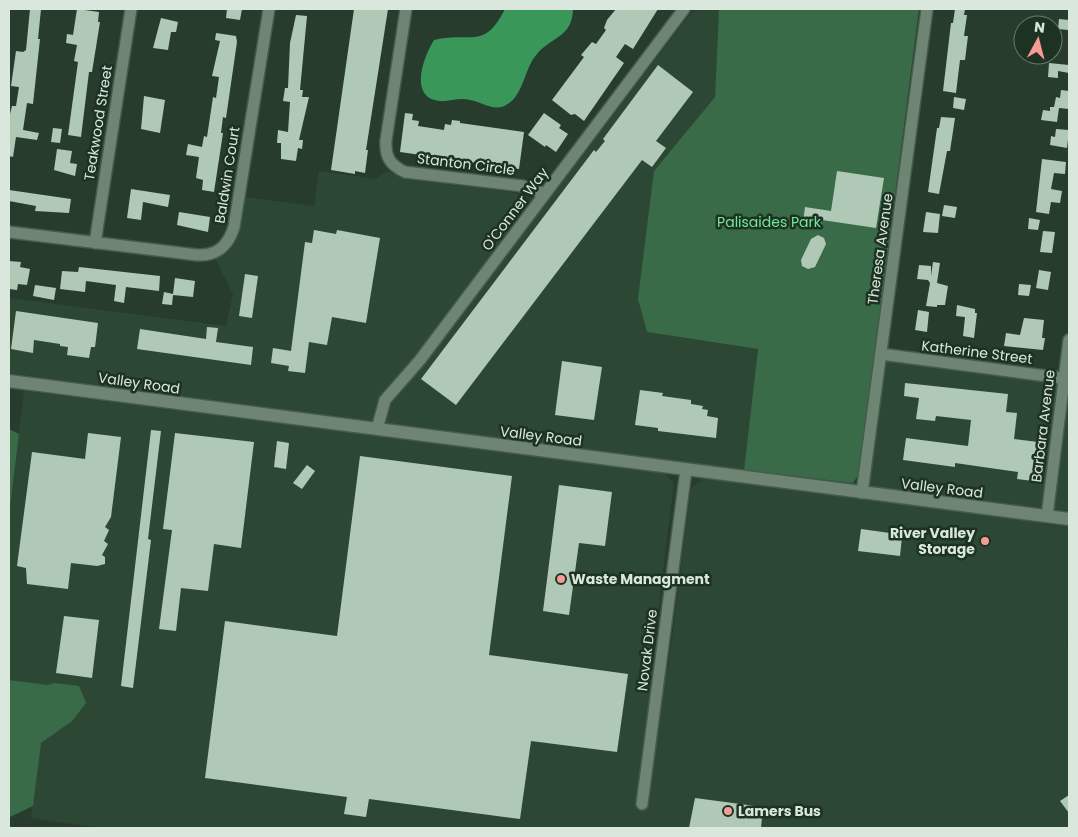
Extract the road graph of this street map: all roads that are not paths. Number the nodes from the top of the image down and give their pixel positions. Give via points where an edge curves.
1 (131, 9) edge
2 (269, 9) edge
3 (406, 9) edge
4 (684, 9) edge
5 (927, 9) edge
6 (545, 194) junction
7 (9, 232) edge
8 (95, 243) junction
9 (1069, 340) edge
10 (880, 354) junction
11 (1067, 378) edge
12 (9, 381) edge
13 (377, 430) junction
14 (686, 470) junction
15 (862, 493) junction
16 (1047, 516) junction
17 (1069, 518) edge
18 (642, 804) dead end

1 - 8 street, Teakwood Street
2 - 8 street, Baldwin Court via 234,227 228,243 206,256
3 - 6 street, Stanton Circle via 386,140 385,152 391,163 405,172 523,186
4 - 6 street, O'Conner Way
5 - 10 street, Theresa Avenue
6 - 13 street, O'Conner Way via 420,360 385,400
7 - 8 street, Baldwin Court
9 - 11 street, Barbara Avenue
10 - 11 street, Katherine Street
10 - 15 street, Theresa Avenue
11 - 16 street, Barbara Avenue
12 - 13 main road, Valley Road
13 - 14 main road, Valley Road
14 - 15 main road, Valley Road
14 - 18 street, Novak Drive
15 - 16 main road, Valley Road
16 - 17 main road, Valley Road

